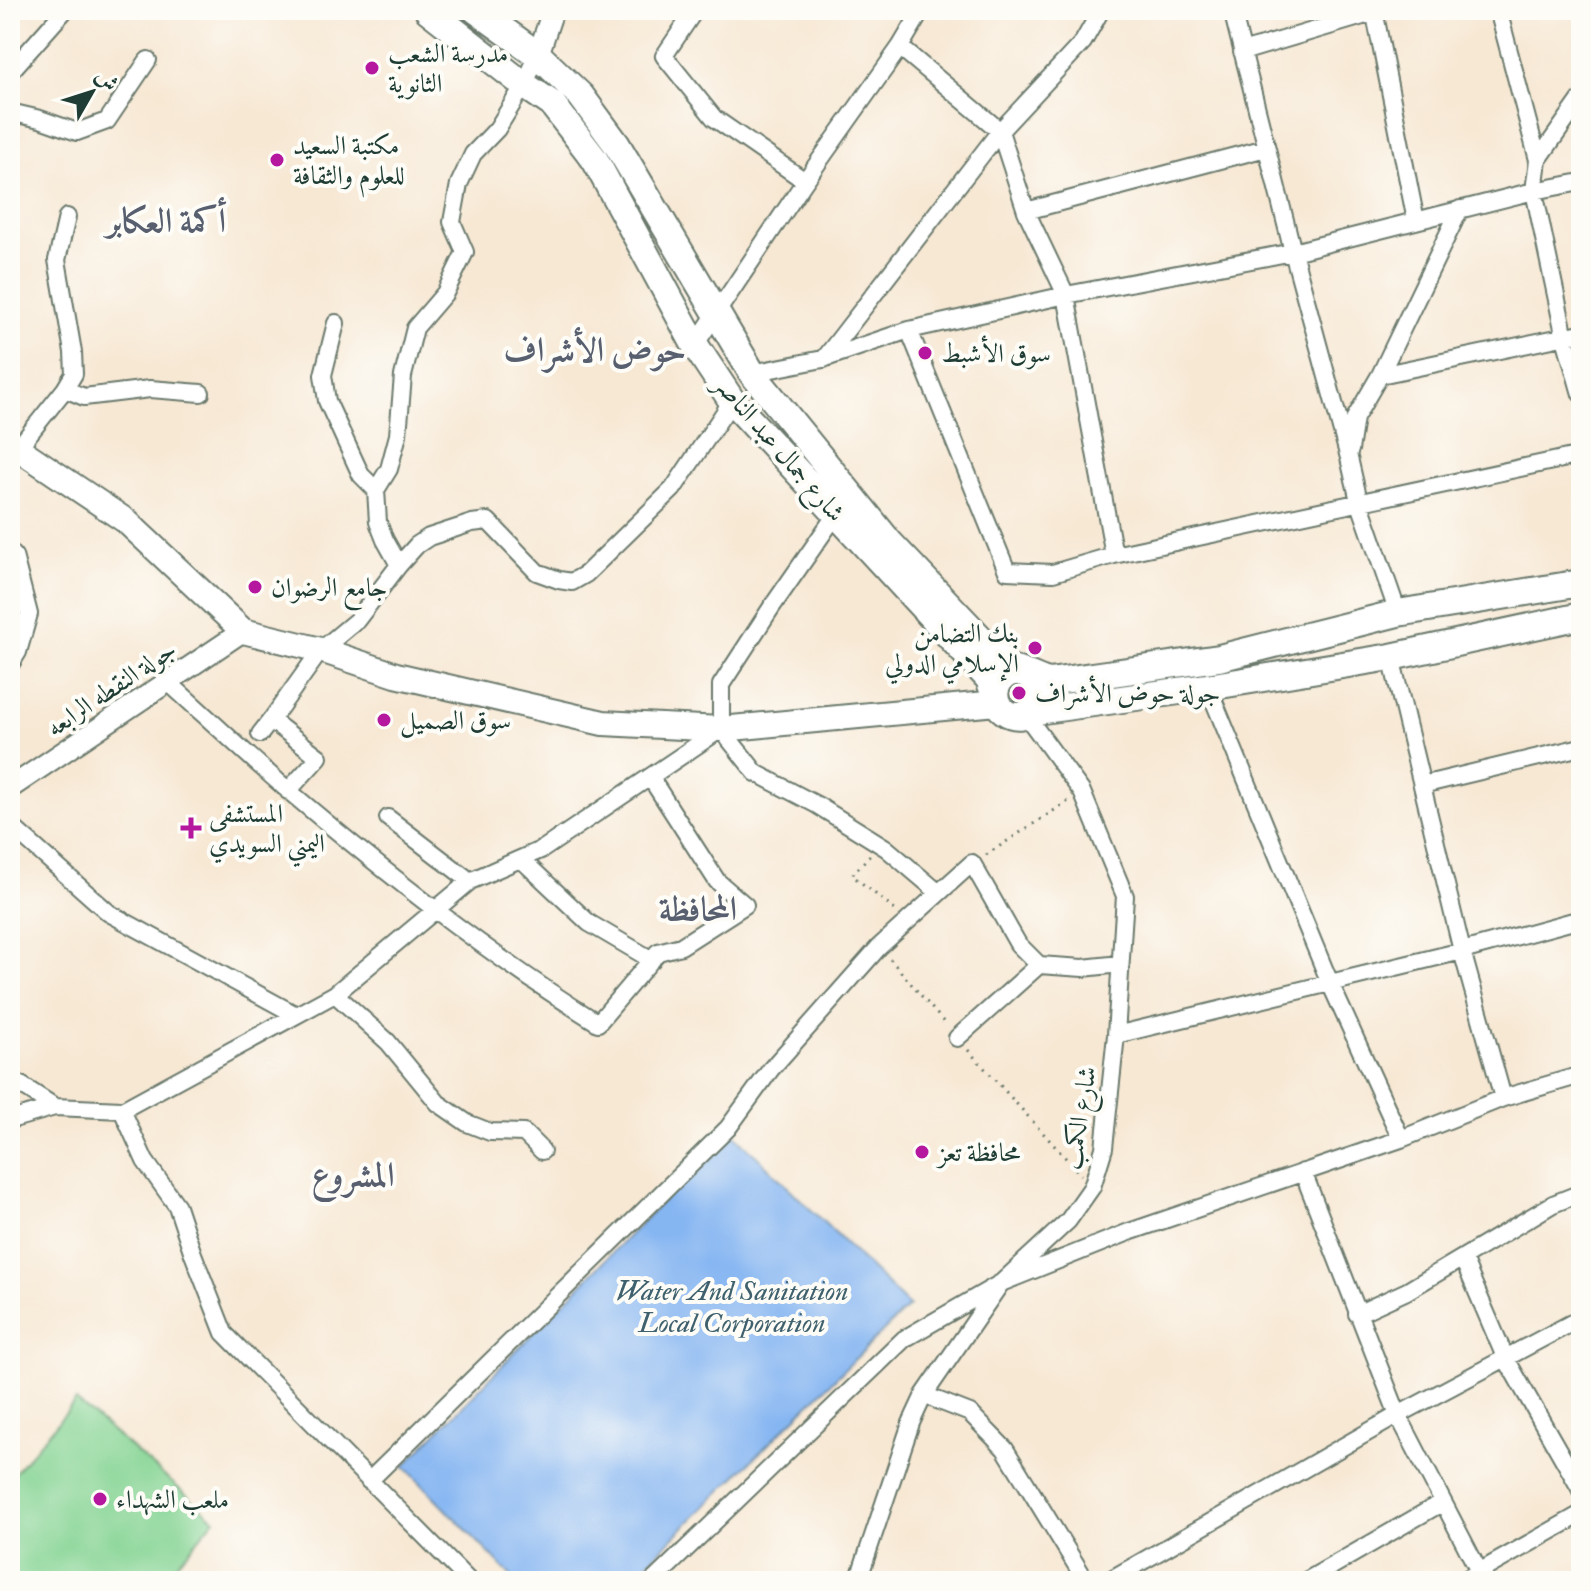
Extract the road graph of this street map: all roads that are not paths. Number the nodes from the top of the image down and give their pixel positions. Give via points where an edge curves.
1 (65, 10) edge
2 (428, 10) edge
3 (476, 10) edge
4 (553, 10) edge
5 (695, 10) edge
6 (922, 10) edge
7 (1101, 10) edge
8 (1232, 10) edge
9 (1498, 10) edge
10 (1378, 11) edge
11 (900, 47) junction
12 (1242, 52) junction
13 (538, 55) junction
14 (148, 60) dead end
15 (10, 72) edge
16 (524, 85) junction
17 (1581, 99) edge
18 (10, 112) edge
19 (1000, 131) junction
20 (1266, 148) junction
21 (1538, 160) junction
22 (805, 181) junction
23 (1581, 182) edge
24 (1534, 191) junction
25 (1460, 209) junction
26 (1026, 211) junction
27 (67, 217) dead end
28 (1416, 221) junction
29 (1293, 252) junction
30 (1066, 295) junction
31 (716, 315) junction
32 (336, 323) dead end
33 (909, 330) junction
34 (1573, 335) edge
35 (695, 345) junction
36 (823, 359) junction
37 (752, 373) junction
38 (1380, 375) junction
39 (65, 389) junction
40 (201, 393) dead end
41 (1581, 394) edge
42 (732, 401) junction
43 (14, 446) edge
44 (1581, 455) edge
45 (1349, 458) junction
46 (376, 490) junction
47 (1359, 501) junction
48 (837, 513) junction
49 (10, 551) edge
50 (1114, 555) junction
51 (399, 565) junction
52 (1581, 583) edge
53 (1398, 613) junction
54 (1581, 616) edge
55 (243, 631) junction
56 (321, 650) junction
57 (1391, 657) junction
58 (10, 665) edge
59 (1026, 674) junction
60 (167, 681) junction
61 (1208, 687) junction
62 (996, 700) junction
63 (1027, 713) junction
64 (271, 720) junction
65 (721, 729) junction
66 (260, 734) dead end
67 (1581, 747) edge
68 (650, 777) junction
69 (1422, 785) junction
70 (10, 788) edge
71 (288, 791) junction
72 (388, 818) dead end
73 (10, 825) edge
74 (521, 859) junction
75 (470, 881) junction
76 (939, 893) junction
77 (434, 910) junction
78 (1581, 919) edge
79 (1462, 951) junction
80 (652, 960) junction
81 (1120, 964) junction
82 (1039, 965) junction
83 (1330, 983) junction
84 (335, 994) junction
85 (296, 1015) junction
86 (1116, 1035) junction
87 (957, 1038) road end
88 (1581, 1075) edge
89 (10, 1078) edge
90 (1503, 1098) junction
91 (55, 1107) junction
92 (122, 1110) junction
93 (10, 1120) edge
94 (1401, 1139) junction
95 (542, 1151) dead end
96 (1303, 1172) junction
97 (1581, 1193) edge
98 (1463, 1259) junction
99 (1001, 1283) junction
100 (1357, 1314) junction
101 (1581, 1318) edge
102 (1505, 1357) junction
103 (924, 1395) junction
104 (1398, 1415) junction
105 (369, 1481) junction
106 (1581, 1490) edge
107 (1443, 1502) junction
108 (1581, 1514) edge
109 (1482, 1577) edge
110 (469, 1581) edge
111 (653, 1581) edge
112 (858, 1581) edge
113 (1086, 1581) edge
114 (1108, 1581) edge
115 (1306, 1581) edge
116 (1463, 1581) edge

1 - 15 street
2 - 16 main road, شارع جمال عبد الناصر
3 - 13 main road, شارع جمال عبد الناصر
4 - 13 street
5 - 22 street via 664,56 714,118
6 - 11 street
7 - 19 street via 1083,42
8 - 12 street
9 - 21 street
10 - 12 street
10 - 28 street
11 - 19 street
11 - 22 street
12 - 20 street
13 - 16 street
13 - 31 main road, شارع جمال عبد الناصر via 581,96 617,145
14 - 18 street via 107,121 77,132
16 - 35 main road, شارع جمال عبد الناصر via 552,104 595,160
16 - 46 street via 497,129 473,154 459,184 452,222 465,252 445,293 415,328 403,376 398,435 389,469
17 - 21 street
19 - 26 street
19 - 36 street
20 - 26 street
20 - 29 street
21 - 24 street
22 - 31 street
23 - 24 street
24 - 25 street
24 - 34 street
25 - 28 street
25 - 38 street
26 - 30 street
27 - 39 street via 57,260 73,352 74,374
28 - 29 street
29 - 30 street
29 - 45 street
30 - 33 street
30 - 50 street
31 - 35 street
31 - 37 main road, شارع جمال عبد الناصر
32 - 46 street via 323,375 327,401 361,475
33 - 36 street
33 - 50 street via 1007,571 1053,573
34 - 38 street
34 - 41 street
35 - 42 main road, شارع جمال عبد الناصر
36 - 37 street
37 - 59 main road, شارع جمال عبد الناصر via 889,542 1005,664
38 - 45 street via 1355,418
39 - 40 street via 84,397 150,389
39 - 43 street
42 - 48 main road, شارع جمال عبد الناصر
42 - 51 street via 673,489 572,582 537,572 488,521 429,537
43 - 55 main road via 126,521
44 - 47 street
45 - 47 street
46 - 51 street via 378,522
47 - 50 street
47 - 53 street
48 - 62 main road, شارع جمال عبد الناصر via 989,679
48 - 65 street via 721,685
49 - 58 street via 29,614
51 - 56 street via 357,620
52 - 53 main road
53 - 59 main road via 1219,658 1049,682
54 - 57 main road
55 - 56 main road
55 - 60 street, جولة النقطه الرابعه
56 - 64 street
56 - 65 main road via 396,675 603,723
57 - 61 main road
57 - 69 street
59 - 62 main road via 1003,677
59 - 63 main road via 1039,693
60 - 70 street, جولة النقطه الرابعه
60 - 71 street
61 - 63 main road
61 - 83 street
62 - 63 main road via 1008,714
62 - 65 main road
63 - 81 street, شارع الكمب via 1082,792 1125,896
64 - 66 street
64 - 71 street via 319,757
65 - 68 street
65 - 76 street via 756,773 880,844
67 - 69 street
68 - 74 street
68 - 80 street via 717,881 745,905
69 - 79 street
71 - 77 street
72 - 75 street
73 - 85 street via 109,913
74 - 75 street
74 - 80 street via 589,923
75 - 77 street
76 - 82 street via 972,863 1018,944
76 - 105 street via 879,947 771,1069 728,1128
77 - 80 street via 598,1023
77 - 84 street
78 - 79 street
79 - 83 street
79 - 90 street
81 - 82 street
81 - 86 street, شارع الكمب
82 - 87 street
83 - 86 street
83 - 94 street
84 - 85 street
84 - 95 street via 388,1042 438,1103 490,1132 524,1133
85 - 92 street
86 - 99 street, شارع الكمب via 1104,1148 1092,1187 1068,1221
88 - 90 street
89 - 91 street
90 - 94 street
91 - 92 street
91 - 93 street
92 - 105 street via 145,1161 177,1206 224,1333
94 - 96 street
96 - 99 street
96 - 100 street
97 - 98 street via 1553,1204
98 - 100 street
98 - 102 street
99 - 103 street, شارع الكمب
99 - 111 street via 904,1339
100 - 104 street
101 - 102 street
102 - 104 street
102 - 106 street
103 - 112 street, شارع الكمب
103 - 113 street via 970,1413 1005,1449
104 - 107 street
104 - 114 street
105 - 110 street
107 - 109 street
107 - 115 street
108 - 109 street
109 - 116 street

